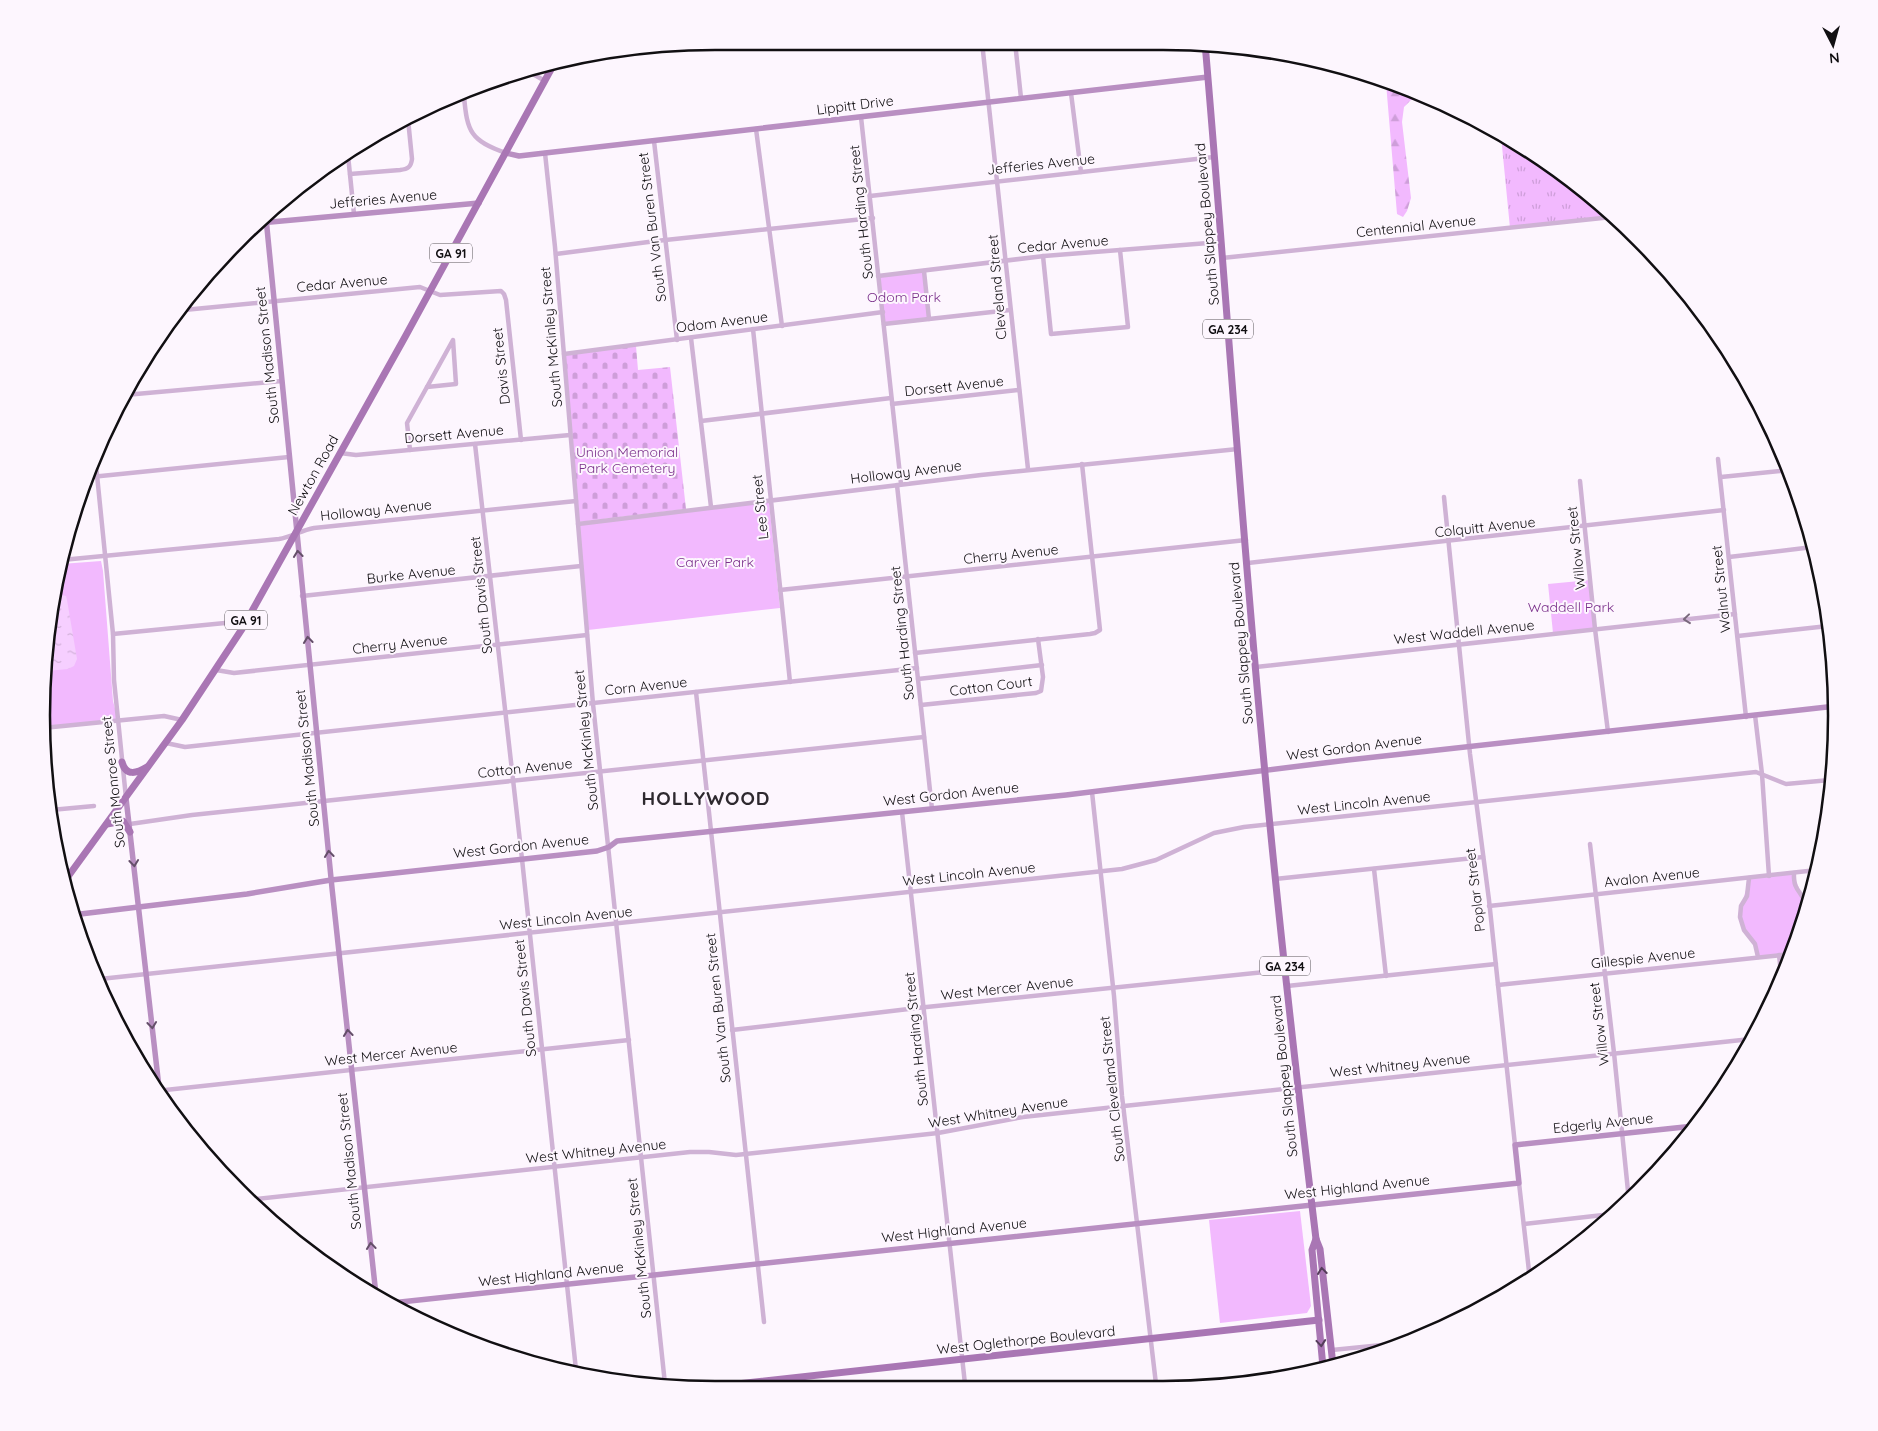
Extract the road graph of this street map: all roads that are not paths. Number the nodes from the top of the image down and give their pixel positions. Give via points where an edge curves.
1 (983, 50) edge
2 (1016, 50) edge
3 (1206, 51) edge
4 (550, 71) edge
5 (535, 75) edge
6 (1208, 77) junction
7 (545, 81) junction
8 (1071, 93) junction
9 (1021, 98) junction
10 (464, 100) edge
11 (989, 102) junction
12 (861, 117) junction
13 (409, 126) edge
14 (756, 128) junction
15 (654, 141) junction
16 (506, 153) junction
17 (545, 153) junction
18 (1214, 157) junction
19 (349, 160) edge
20 (1081, 172) junction
21 (350, 174) junction
22 (998, 182) junction
23 (870, 196) junction
24 (479, 203) junction
25 (354, 214) junction
26 (873, 218) junction
27 (1604, 218) edge
28 (271, 220) edge
29 (265, 227) edge
30 (769, 229) junction
31 (664, 241) junction
32 (1221, 242) junction
33 (1120, 250) junction
34 (556, 254) junction
35 (1043, 256) junction
36 (1222, 258) junction
37 (1007, 261) junction
38 (924, 270) junction
39 (878, 276) junction
40 (430, 291) junction
41 (501, 291) joint
42 (274, 301) junction
43 (188, 310) edge
44 (1010, 310) junction
45 (882, 312) junction
46 (929, 319) junction
47 (884, 324) junction
48 (782, 326) junction
49 (753, 329) junction
50 (691, 338) junction
51 (677, 340) junction
52 (564, 354) junction
53 (282, 380) junction
54 (427, 387) junction
55 (1019, 390) junction
56 (133, 394) edge
57 (892, 398) junction
58 (892, 404) junction
59 (762, 413) junction
60 (700, 421) junction
61 (570, 435) junction
62 (521, 440) junction
63 (475, 444) junction
64 (1238, 449) junction
65 (410, 450) junction
66 (340, 453) junction
67 (289, 457) junction
68 (1718, 459) dead end
69 (1082, 464) junction
70 (1028, 469) junction
71 (1781, 471) edge
72 (97, 472) edge
73 (97, 477) junction
74 (1721, 477) junction
75 (1580, 481) dead end
76 (899, 484) junction
77 (1444, 497) dead end
78 (770, 500) junction
79 (576, 501) junction
80 (711, 507) junction
81 (1724, 510) junction
82 (483, 511) junction
83 (578, 524) junction
84 (1585, 527) junction
85 (296, 534) junction
86 (1246, 540) junction
87 (1449, 542) junction
88 (1806, 548) edge
89 (104, 556) junction
90 (1092, 557) junction
91 (1729, 557) junction
92 (69, 559) edge
93 (1248, 564) junction
94 (581, 566) junction
95 (907, 576) junction
96 (491, 577) junction
97 (780, 590) junction
98 (302, 596) junction
99 (1735, 614) junction
100 (1822, 627) edge
101 (242, 629) junction
102 (1595, 629) junction
103 (113, 634) junction
104 (587, 635) junction
105 (1738, 636) junction
106 (1038, 639) junction
107 (1460, 644) junction
108 (498, 645) junction
109 (915, 652) junction
110 (310, 665) junction
111 (1042, 665) junction
112 (1256, 667) junction
113 (917, 668) junction
114 (216, 670) junction
115 (918, 679) junction
116 (790, 682) junction
117 (696, 692) junction
118 (593, 704) junction
119 (921, 705) junction
120 (1828, 707) edge
121 (505, 712) junction
122 (1755, 715) junction
123 (1746, 716) junction
124 (182, 720) junction
125 (118, 721) junction
126 (50, 727) edge
127 (317, 732) junction
128 (1608, 732) junction
129 (924, 737) junction
130 (166, 743) junction
131 (1470, 747) junction
132 (703, 760) junction
133 (122, 762) junction
134 (149, 766) junction
135 (600, 771) junction
136 (1265, 771) junction
137 (1762, 774) junction
138 (1824, 780) edge
139 (513, 781) junction
140 (1092, 792) junction
141 (126, 798) junction
142 (324, 802) junction
143 (1477, 802) junction
144 (94, 806) dead end
145 (57, 809) edge
146 (932, 809) junction
147 (902, 812) junction
148 (1270, 824) junction
149 (107, 825) junction
150 (130, 828) junction
151 (710, 832) junction
152 (1590, 844) dead end
153 (609, 847) junction
154 (1483, 857) junction
155 (522, 859) junction
156 (1374, 869) junction
157 (1101, 871) junction
158 (1809, 871) edge
159 (1794, 873) junction
160 (70, 874) edge
161 (1769, 876) junction
162 (1749, 878) junction
163 (1275, 879) junction
164 (332, 880) junction
165 (911, 892) junction
166 (1596, 894) junction
167 (1803, 897) edge
168 (1489, 906) junction
169 (139, 907) junction
170 (719, 912) junction
171 (81, 914) edge
172 (617, 923) junction
173 (530, 933) junction
174 (339, 954) junction
175 (1778, 955) junction
176 (1783, 955) edge
177 (1758, 957) junction
178 (1496, 964) junction
179 (1779, 964) edge
180 (1285, 970) junction
181 (146, 974) junction
182 (1604, 974) junction
183 (1386, 976) junction
184 (105, 978) edge
185 (1498, 985) junction
186 (1287, 986) junction
187 (1112, 988) junction
188 (924, 1008) junction
189 (732, 1030) junction
190 (629, 1040) junction
191 (1743, 1040) edge
192 (542, 1049) junction
193 (1614, 1053) junction
194 (1506, 1064) junction
195 (352, 1071) junction
196 (156, 1076) edge
197 (1298, 1086) junction
198 (167, 1092) edge
199 (1124, 1106) junction
200 (1685, 1127) edge
201 (938, 1134) junction
202 (1621, 1134) junction
203 (1515, 1145) junction
204 (745, 1154) junction
205 (642, 1158) junction
206 (555, 1168) junction
207 (1519, 1183) junction
208 (364, 1188) junction
209 (1628, 1191) edge
210 (259, 1199) edge
211 (1312, 1204) junction
212 (1602, 1215) edge
213 (1138, 1223) junction
214 (1524, 1224) junction
215 (1316, 1239) junction
216 (949, 1243) junction
217 (758, 1263) junction
218 (1529, 1271) edge
219 (654, 1275) junction
220 (568, 1284) junction
221 (375, 1287) edge
222 (402, 1302) edge
223 (1326, 1304) junction
224 (1318, 1320) junction
225 (764, 1322) dead end
226 (1330, 1333) junction
227 (1151, 1339) junction
228 (1377, 1345) edge
229 (1332, 1350) junction
230 (1333, 1359) edge
231 (962, 1360) junction
232 (1322, 1361) edge
233 (576, 1366) edge
234 (665, 1379) edge
235 (765, 1381) edge
236 (965, 1381) edge
237 (1156, 1381) edge

1 - 11 street, Cleveland Street
2 - 9 street
3 - 6 main road, South Slappey Boulevard / GA 234
4 - 7 main road, Newton Road / GA 91
5 - 7 street
6 - 8 street, Lippitt Drive
6 - 18 main road, South Slappey Boulevard / GA 234
7 - 16 main road, Newton Road / GA 91
8 - 9 street, Lippitt Drive
8 - 20 street
9 - 11 street, Lippitt Drive
10 - 16 street via 467,125 472,133
11 - 12 street, Lippitt Drive
11 - 22 street, Cleveland Street
12 - 14 street, Lippitt Drive
12 - 23 street, South Harding Street
13 - 21 street via 411,165 400,170
14 - 15 street, Lippitt Drive
14 - 30 street
15 - 17 street, Lippitt Drive
15 - 31 street, South Van Buren Street
16 - 17 street, Lippitt Drive via 519,156
16 - 24 main road, Newton Road / GA 91
17 - 34 street, South McKinley Street
18 - 20 street, Jefferies Avenue
18 - 32 main road, South Slappey Boulevard / GA 234
19 - 21 street
20 - 22 street, Jefferies Avenue
21 - 25 street
22 - 23 street, Jefferies Avenue
22 - 37 street, Cleveland Street
23 - 26 street, South Harding Street
24 - 25 street, Jefferies Avenue
24 - 40 main road, Newton Road / GA 91
25 - 28 street, Jefferies Avenue
26 - 30 street
26 - 39 street, South Harding Street
27 - 36 street, Centennial Avenue
29 - 42 street, South Madison Street
30 - 31 street
30 - 48 street
31 - 34 street
31 - 51 street, South Van Buren Street
32 - 33 street, Cedar Avenue
32 - 36 main road, South Slappey Boulevard / GA 234
33 - 35 street, Cedar Avenue
33 - 35 street via 1128,327 1051,334
34 - 52 street, South McKinley Street
35 - 37 street, Cedar Avenue
36 - 64 main road, South Slappey Boulevard / GA 234
37 - 38 street, Cedar Avenue
37 - 44 street, Cleveland Street
38 - 39 street, Cedar Avenue
38 - 46 street
39 - 45 street, South Harding Street
40 - 41 street, Cedar Avenue via 440,295
40 - 42 street, Cedar Avenue via 420,287
40 - 66 main road, Newton Road / GA 91
41 - 62 street, Davis Street via 506,300
42 - 43 street, Cedar Avenue
42 - 53 street, South Madison Street
44 - 46 street
44 - 55 street, Cleveland Street
45 - 47 street, South Harding Street
45 - 48 street, Odom Avenue
46 - 47 street
47 - 57 street, South Harding Street
48 - 49 street, Odom Avenue
49 - 50 street, Odom Avenue
49 - 59 street, Lee Street
50 - 51 street, Odom Avenue
50 - 60 street
51 - 52 street, Odom Avenue
52 - 61 street, South McKinley Street
53 - 56 street
53 - 67 street, South Madison Street
54 - 54 street via 443,358 453,340 456,384
54 - 65 street via 407,422
55 - 58 street, Dorsett Avenue
55 - 70 street, Cleveland Street
57 - 58 street, South Harding Street
57 - 59 street, Dorsett Avenue
58 - 76 street, South Harding Street
59 - 60 street, Dorsett Avenue
59 - 78 street, Lee Street
60 - 80 street
61 - 62 street, Dorsett Avenue
61 - 79 street, South McKinley Street
62 - 63 street, Dorsett Avenue
63 - 65 street, Dorsett Avenue
63 - 82 street, South Davis Street
64 - 69 street, Holloway Avenue
64 - 86 main road, South Slappey Boulevard / GA 234
65 - 66 street, Dorsett Avenue via 356,455
66 - 85 main road, Newton Road / GA 91
67 - 73 street
67 - 85 street, South Madison Street
68 - 74 street, Walnut Street
69 - 70 street, Holloway Avenue
69 - 90 street
70 - 76 street, Holloway Avenue
71 - 74 street
72 - 73 street, South Monroe Street
73 - 89 street, South Monroe Street
74 - 81 street, Walnut Street
75 - 84 street, Willow Street
76 - 78 street, Holloway Avenue
76 - 95 street, South Harding Street
77 - 87 street, Poplar Street
78 - 80 street, Holloway Avenue
78 - 97 street, Lee Street
79 - 82 street, Holloway Avenue
79 - 83 street, South McKinley Street
80 - 83 street, Holloway Avenue
81 - 84 street, Colquitt Avenue
81 - 91 street, Walnut Street
82 - 85 street, Holloway Avenue via 314,528
82 - 96 street, South Davis Street
83 - 94 street, South McKinley Street
84 - 87 street, Colquitt Avenue
84 - 102 street, Willow Street
85 - 89 street, Holloway Avenue via 279,539
98 -> 85 street, South Madison Street
85 - 101 main road, Newton Road / GA 91
86 - 90 street, Cherry Avenue
86 - 93 main road, South Slappey Boulevard / GA 234
87 - 93 street, Colquitt Avenue
87 - 107 street, Poplar Street
88 - 91 street
89 - 92 street, Holloway Avenue
89 - 103 street, South Monroe Street
90 - 95 street, Cherry Avenue
90 - 106 street via 1100,630
91 - 99 street, Walnut Street
93 - 112 main road, South Slappey Boulevard / GA 234
94 - 96 street, Burke Avenue
94 - 104 street, South McKinley Street
95 - 97 street, Cherry Avenue
95 - 109 street, South Harding Street
96 - 98 street, Burke Avenue
96 - 108 street, South Davis Street
97 - 116 street, Lee Street
110 -> 98 street, South Madison Street
99 -> 102 street, West Waddell Avenue
99 - 105 street, Walnut Street
100 - 105 street
101 - 103 street via 225,623
101 - 114 main road, Newton Road / GA 91
102 - 107 street, West Waddell Avenue
102 - 128 street, Willow Street
103 - 125 street, South Monroe Street
104 - 108 street, Cherry Avenue
104 - 118 street, South McKinley Street
105 - 123 street, Walnut Street
106 - 109 street
106 - 111 street, Cotton Court
107 - 112 street, West Waddell Avenue
107 - 131 street, Poplar Street
108 - 110 street, Cherry Avenue
108 - 121 street, South Davis Street
109 - 113 street, South Harding Street
110 - 114 street, Cherry Avenue via 234,673
110 - 127 street, South Madison Street
111 - 115 street
111 - 119 street, Cotton Court via 1041,691 1036,693
112 - 136 main road, South Slappey Boulevard / GA 234
113 - 115 street, South Harding Street
113 - 116 street, Corn Avenue
114 - 124 main road, Newton Road / GA 91
115 - 119 street, South Harding Street
116 - 117 street, Corn Avenue
117 - 118 street, Corn Avenue
117 - 132 street, South Van Buren Street
118 - 121 street, Corn Avenue
118 - 135 street, South McKinley Street
119 - 129 street, South Harding Street
120 - 122 street, West Gordon Avenue
121 - 127 street, Corn Avenue
121 - 139 street, South Davis Street
122 - 123 street, West Gordon Avenue
122 - 137 street
123 - 128 street, West Gordon Avenue
124 - 125 street via 164,716
124 - 130 main road, Newton Road / GA 91
125 - 126 street
125 - 133 street, South Monroe Street
127 - 130 street, Corn Avenue via 185,747
127 - 142 street, South Madison Street
128 - 131 street, West Gordon Avenue
129 - 132 street, Cotton Avenue
129 - 146 street, South Harding Street
130 - 134 main road, Newton Road / GA 91
131 - 136 street, West Gordon Avenue
131 - 143 street, Poplar Street
132 - 135 street, Cotton Avenue
132 - 151 street, South Van Buren Street
133 - 134 main road via 125,770 132,773
133 - 141 street, South Monroe Street
134 - 141 main road, Newton Road / GA 91
135 - 139 street, Cotton Avenue
135 - 153 street, South McKinley Street
136 - 140 street, West Gordon Avenue
136 - 148 main road, South Slappey Boulevard / GA 234
137 - 138 street, West Lincoln Avenue via 1786,784
137 - 143 street, West Lincoln Avenue via 1756,772
137 - 161 street
139 - 142 street, Cotton Avenue
139 - 155 street, South Davis Street
140 - 146 street, West Gordon Avenue
140 - 157 street, South Cleveland Street
141 - 149 main road, Newton Road / GA 91
141 - 150 street, South Monroe Street
142 - 150 street, Cotton Avenue via 192,815
164 -> 142 street, South Madison Street
143 - 148 street, West Lincoln Avenue
143 - 154 street, Poplar Street
144 - 145 street
146 - 147 street, West Gordon Avenue
147 - 151 street, West Gordon Avenue
147 - 165 street, South Harding Street
148 - 157 street, West Lincoln Avenue via 1214,833 1156,860
148 - 163 main road, South Slappey Boulevard / GA 234
149 - 150 main road via 123,822
149 - 160 main road, Newton Road / GA 91
150 -> 169 street, South Monroe Street
151 - 153 street, West Gordon Avenue via 617,841
151 - 170 street, South Van Buren Street
152 - 166 street, Willow Street
153 - 155 street, West Gordon Avenue
153 - 172 street, South McKinley Street
154 - 156 street
154 - 168 street, Poplar Street
155 - 164 street, West Gordon Avenue
155 - 173 street, South Davis Street
156 - 163 street
156 - 183 street
157 - 165 street, West Lincoln Avenue
157 - 187 street, South Cleveland Street
158 - 159 street, Avalon Avenue
159 - 161 street, Avalon Avenue
159 - 167 street via 1796,890
161 - 162 street, Avalon Avenue
162 - 166 street, Avalon Avenue
162 - 177 street via 1740,916
163 - 180 main road, South Slappey Boulevard / GA 234
164 - 169 street, West Gordon Avenue
164 - 174 street, South Madison Street
165 - 170 street, West Lincoln Avenue
165 - 188 street, South Harding Street
166 - 168 street, Avalon Avenue
166 - 182 street, Willow Street
168 - 178 street, Poplar Street
169 - 171 street, West Gordon Avenue
169 - 181 street, South Monroe Street
170 - 172 street, West Lincoln Avenue
170 - 189 street, South Van Buren Street
172 - 173 street, West Lincoln Avenue
172 - 190 street, South McKinley Street
173 - 174 street, West Lincoln Avenue
173 - 192 street, South Davis Street
174 - 181 street, West Lincoln Avenue
195 -> 174 street, South Madison Street
175 - 176 street, Gillespie Avenue
175 - 177 street, Gillespie Avenue
175 - 179 street
177 - 182 street, Gillespie Avenue
178 - 183 street
178 - 185 street, Poplar Street
180 - 186 main road, South Slappey Boulevard / GA 234
180 - 187 street, West Mercer Avenue
181 - 184 street, West Lincoln Avenue
181 -> 196 street, South Monroe Street
182 - 185 street, Gillespie Avenue
182 - 193 street, Willow Street
183 - 186 street
185 - 194 street, Poplar Street
186 - 197 main road, South Slappey Boulevard / GA 234
187 - 188 street, West Mercer Avenue
187 - 199 street, South Cleveland Street
188 - 189 street, West Mercer Avenue
188 - 201 street, South Harding Street
189 - 204 street, South Van Buren Street
190 - 192 street, West Mercer Avenue
190 - 205 street, South McKinley Street
191 - 193 street, West Whitney Avenue
192 - 195 street, West Mercer Avenue
192 - 206 street, South Davis Street
193 - 194 street, West Whitney Avenue
193 - 202 street, Willow Street
194 - 197 street, West Whitney Avenue
194 - 203 street, Poplar Street
195 - 198 street, West Mercer Avenue
195 - 208 street, South Madison Street
197 - 199 street, West Whitney Avenue
197 - 211 main road, South Slappey Boulevard / GA 234
199 - 201 street, West Whitney Avenue via 1023,1117
199 - 213 street, South Cleveland Street
200 - 202 street, Edgerly Avenue
201 - 204 street, West Whitney Avenue
201 - 216 street, South Harding Street
202 - 203 street, Edgerly Avenue
202 - 209 street, Willow Street
203 - 207 street, Poplar Street
204 - 205 street, West Whitney Avenue via 702,1151
204 - 217 street, South Van Buren Street
205 - 206 street, West Whitney Avenue
205 - 219 street, South McKinley Street
206 - 208 street, West Whitney Avenue
206 - 220 street, South Davis Street
207 - 211 street, West Highland Avenue
207 - 214 street, Poplar Street
208 - 210 street, West Whitney Avenue
221 -> 208 street, South Madison Street
211 - 213 street, West Highland Avenue
211 - 215 main road, South Slappey Boulevard / GA 234
212 - 214 street
213 - 216 street, West Highland Avenue
213 - 227 street, South Cleveland Street
214 - 218 street, Poplar Street
223 -> 215 main road, South Slappey Boulevard / GA 234
215 - 224 main road, South Slappey Boulevard / GA 234 via 1312,1250
216 - 217 street, West Highland Avenue
216 - 231 street, South Harding Street
217 - 219 street, West Highland Avenue
217 - 225 street, South Van Buren Street
219 - 220 street, West Highland Avenue
219 - 234 street, South McKinley Street
220 - 222 street, West Highland Avenue
220 - 233 street, South Davis Street
223 - 224 main road
223 - 226 main road, South Slappey Boulevard / GA 234
224 - 226 main road
224 - 227 main road, West Oglethorpe Boulevard
224 -> 232 main road, South Slappey Boulevard
226 - 229 main road, South Slappey Boulevard
227 - 231 main road, West Oglethorpe Boulevard
227 - 237 street, South Cleveland Street
228 - 229 street
229 - 230 main road, South Slappey Boulevard
231 - 235 main road, West Oglethorpe Boulevard
231 - 236 street, South Harding Street

